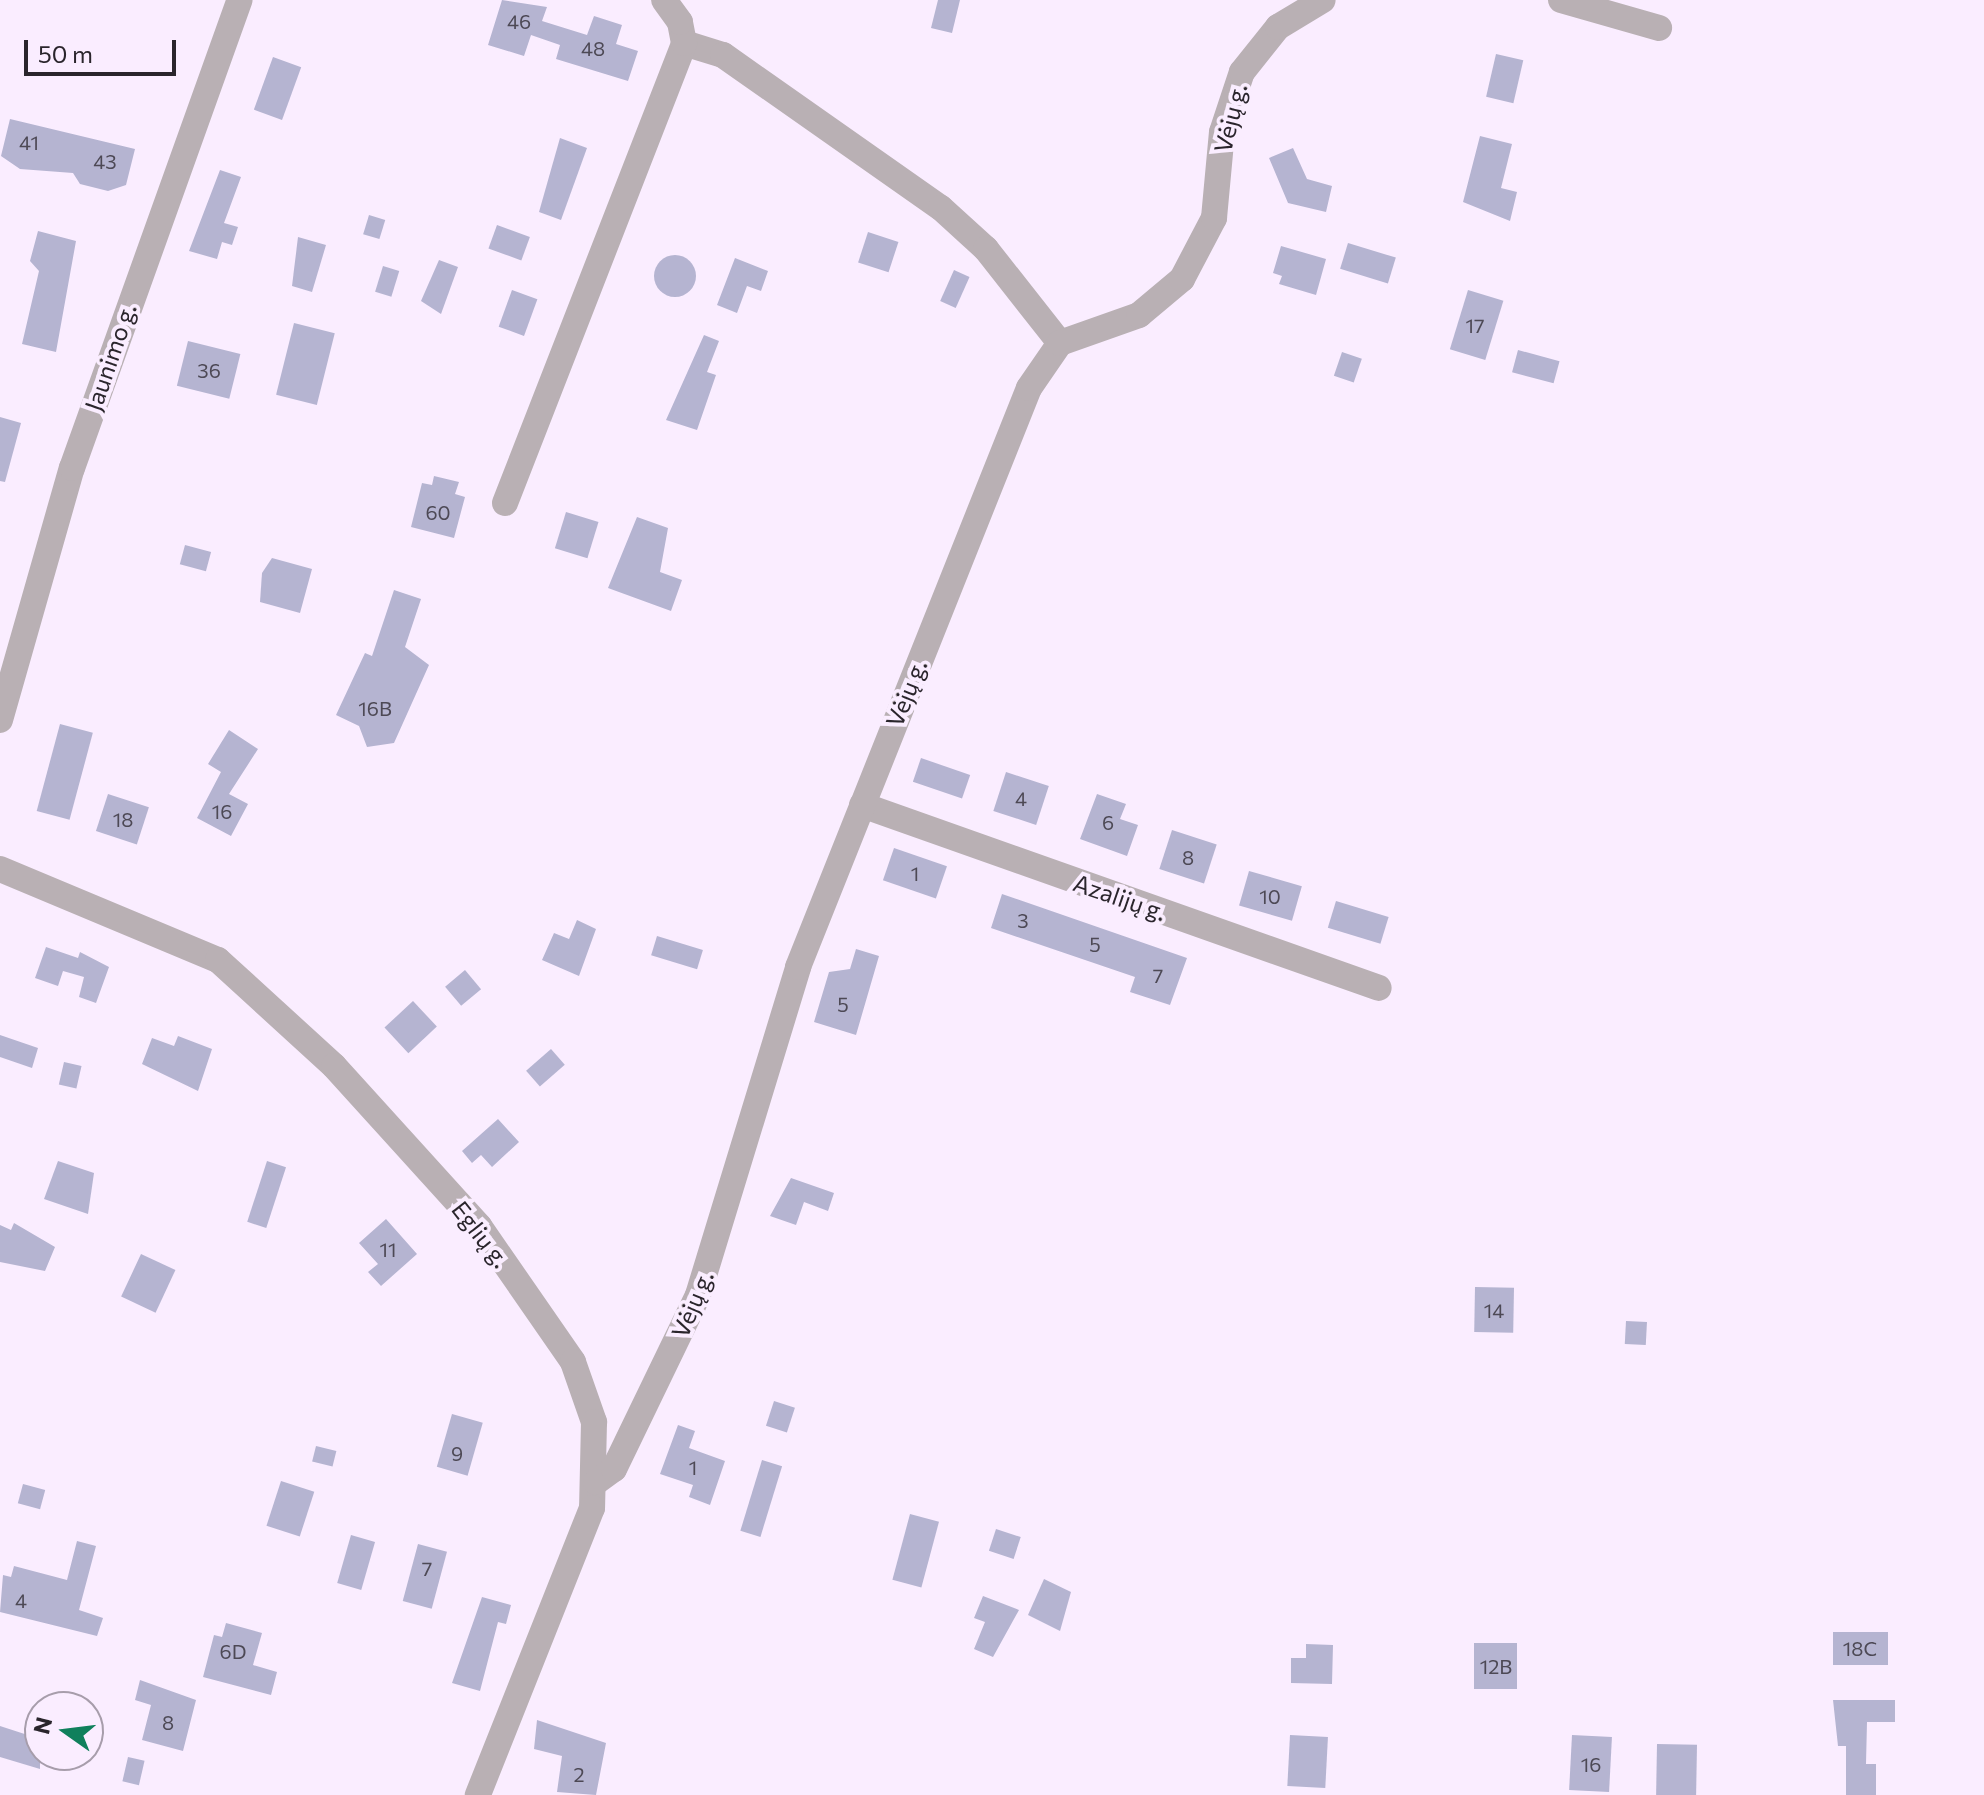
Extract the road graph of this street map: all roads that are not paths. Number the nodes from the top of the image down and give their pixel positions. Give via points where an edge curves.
1 (240, 0) edge
2 (664, 0) edge
3 (1323, 0) edge
4 (1561, 0) edge
5 (1659, 28) dead end
6 (684, 43) junction
7 (1060, 343) junction
8 (505, 503) dead end
9 (0, 720) edge
10 (862, 805) junction
11 (0, 869) edge
12 (1379, 988) dead end
13 (596, 1482) junction
14 (478, 1795) edge

1 - 9 street, Jaunimo g. via 72,468
2 - 6 street via 680,22
3 - 7 street, Vėjų g. via 1278,27 1242,72 1222,132 1214,218 1182,279 1139,315
4 - 5 street
6 - 7 street via 723,55 941,208 986,249
6 - 8 street
7 - 10 street, Vėjų g. via 1029,388
10 - 12 street, Azalijų g.
10 - 13 street, Vėjų g. via 798,967 698,1295 624,1450 606,1480
11 - 13 street, Eglių g. via 218,960 334,1066 479,1226 573,1362 594,1422
13 - 14 street, Eglių g. via 581,1547

